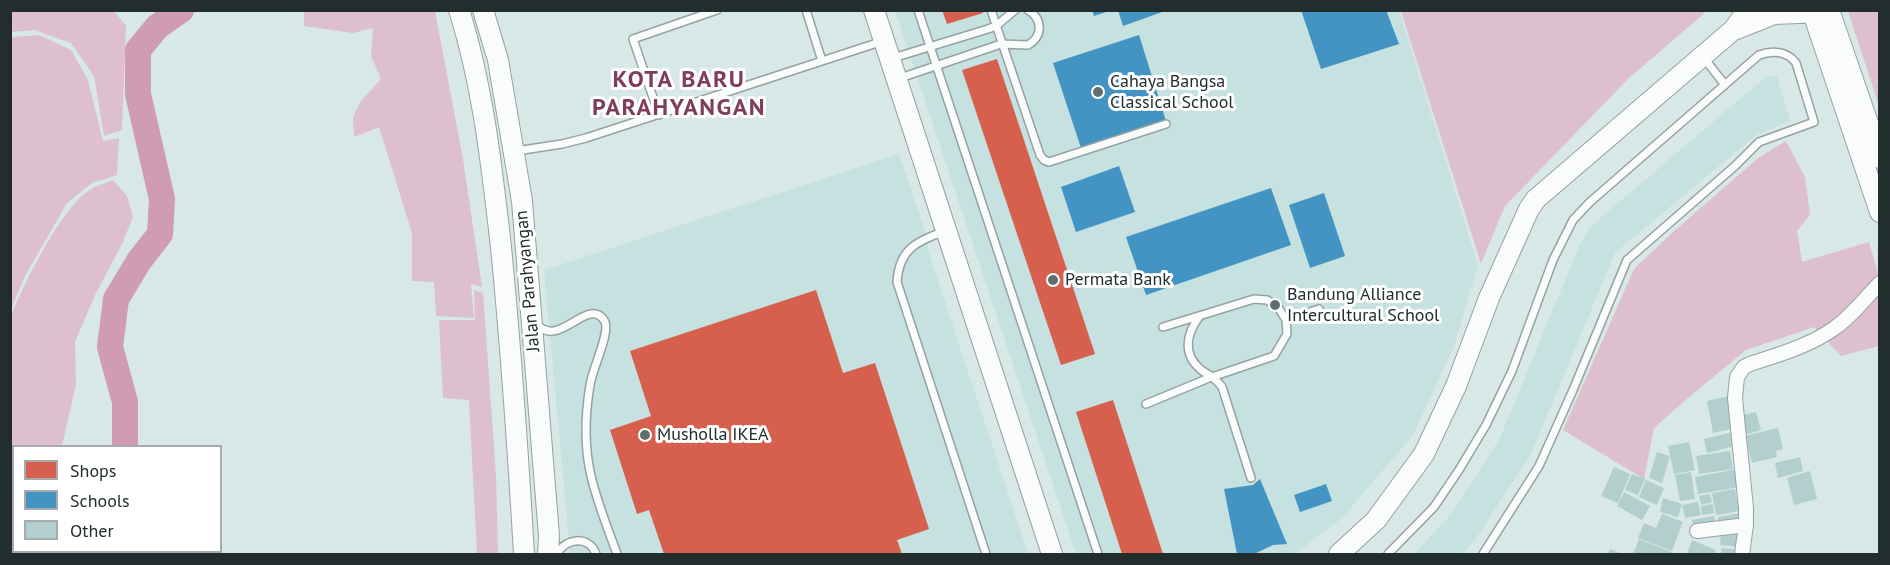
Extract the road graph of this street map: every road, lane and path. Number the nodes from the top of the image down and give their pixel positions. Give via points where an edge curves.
1 (459, 10) edge
2 (483, 10) edge
3 (717, 10) edge
4 (806, 10) edge
5 (874, 10) edge
6 (918, 10) edge
7 (991, 10) edge
8 (1015, 10) edge
9 (1028, 10) edge
10 (1748, 10) edge
11 (1821, 11) edge
12 (996, 26) junction
13 (1733, 30) junction
14 (1001, 44) junction
15 (930, 46) junction
16 (886, 50) junction
17 (1702, 57) junction
18 (822, 61) junction
19 (937, 65) junction
20 (896, 79) junction
21 (1725, 85) junction
22 (658, 115) junction
23 (1166, 124) dead end
24 (513, 151) junction
25 (1880, 158) edge
26 (1880, 212) edge
27 (946, 231) junction
28 (1880, 283) edge
29 (1319, 309) dead end
30 (1199, 316) junction
31 (531, 318) junction
32 (1286, 320) junction
33 (1163, 327) dead end
34 (1214, 376) junction
35 (1146, 404) dead end
36 (1251, 478) dead end
37 (1746, 525) junction
38 (1697, 531) dead end
39 (524, 555) edge
40 (548, 555) edge
41 (556, 555) edge
42 (596, 555) edge
43 (617, 555) edge
44 (986, 555) edge
45 (1052, 555) edge
46 (1098, 555) edge
47 (1339, 555) edge
48 (1388, 555) edge
49 (1483, 555) edge
50 (1742, 555) edge

1 - 39 street, Jalan Parahyangan via 469,42 493,174 512,359
2 - 24 street, Jalan Parahyangan via 498,60
3 - 22 lane via 633,39
4 - 18 lane
5 - 16 street
6 - 15 lane
7 - 12 lane
8 - 12 lane
9 - 14 lane via 1039,22 1036,38 1028,45
10 - 13 street
11 - 13 street via 1774,14
11 - 25 street
11 - 26 street
12 - 14 lane
12 - 15 lane
13 - 17 street
14 - 19 lane
14 - 23 lane via 1044,160 1050,162
15 - 16 lane
15 - 19 lane
16 - 18 lane
16 - 20 street
17 - 21 lane
17 - 47 street via 1532,204 1424,454 1376,520
18 - 22 lane
19 - 20 lane
19 - 46 lane
20 - 27 street
21 - 48 lane via 1573,220 1486,425 1434,507
21 - 49 lane via 1759,55 1772,50 1791,57 1814,122 1759,142 1627,260 1539,466
22 - 24 lane via 562,144
24 - 31 street, Jalan Parahyangan via 522,201
27 - 44 lane via 922,240 908,251 899,265 897,282
27 - 45 street
28 - 37 street via 1835,328 1744,367 1737,377 1735,398
29 - 32 lane
30 - 32 lane via 1254,299 1267,300 1278,307
30 - 33 lane
30 - 34 lane via 1187,342 1190,355 1200,369
31 - 40 street, Jalan Parahyangan
31 - 43 lane via 547,331 566,328 591,313 602,317 607,326 593,369 585,429 591,476
32 - 34 lane via 1287,334 1274,356
34 - 35 lane
34 - 36 lane via 1222,387
37 - 38 street
37 - 50 street
41 - 42 lane via 569,542 585,542

